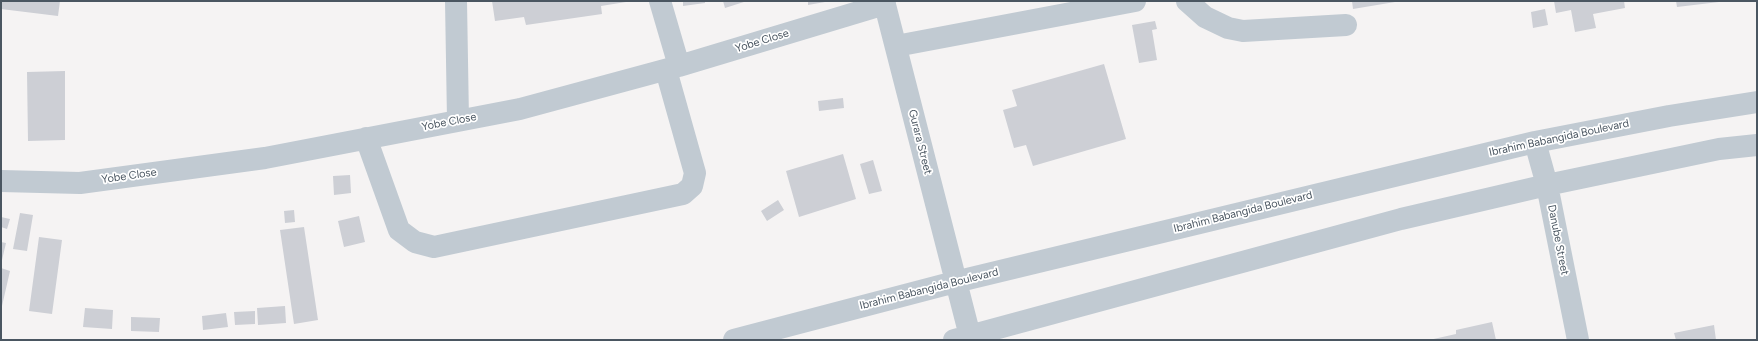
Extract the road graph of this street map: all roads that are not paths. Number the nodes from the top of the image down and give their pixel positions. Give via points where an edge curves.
1 (456, 1) edge
2 (660, 1) edge
3 (1135, 1) edge
4 (1187, 1) edge
5 (885, 2) edge
6 (1346, 25) dead end
7 (896, 46) junction
8 (673, 68) junction
9 (1757, 102) edge
10 (458, 120) junction
11 (366, 138) junction
12 (1535, 142) junction
13 (1757, 145) edge
14 (1, 181) edge
15 (1547, 185) junction
16 (955, 282) junction
17 (965, 339) edge
18 (734, 340) edge
19 (1578, 340) edge

1 - 10 street
2 - 8 street
3 - 7 street
4 - 6 street via 1205,17 1228,28 1243,31
5 - 7 street, Gurara Street
5 - 8 street, Yobe Close
7 - 16 street, Gurara Street
8 - 10 street, Yobe Close via 520,109
8 - 11 street via 695,173 692,186 683,194 434,247 415,242 399,230
9 - 12 street, Ibrahim Babangida Boulevard
10 - 11 street, Yobe Close
11 - 14 street, Yobe Close via 265,158 80,183
12 - 15 street, Danube Street
12 - 16 street, Ibrahim Babangida Boulevard
13 - 15 street via 1719,149
15 - 17 street via 1401,219
15 - 19 street, Danube Street
16 - 17 street, Gurara Street
16 - 18 street, Ibrahim Babangida Boulevard

